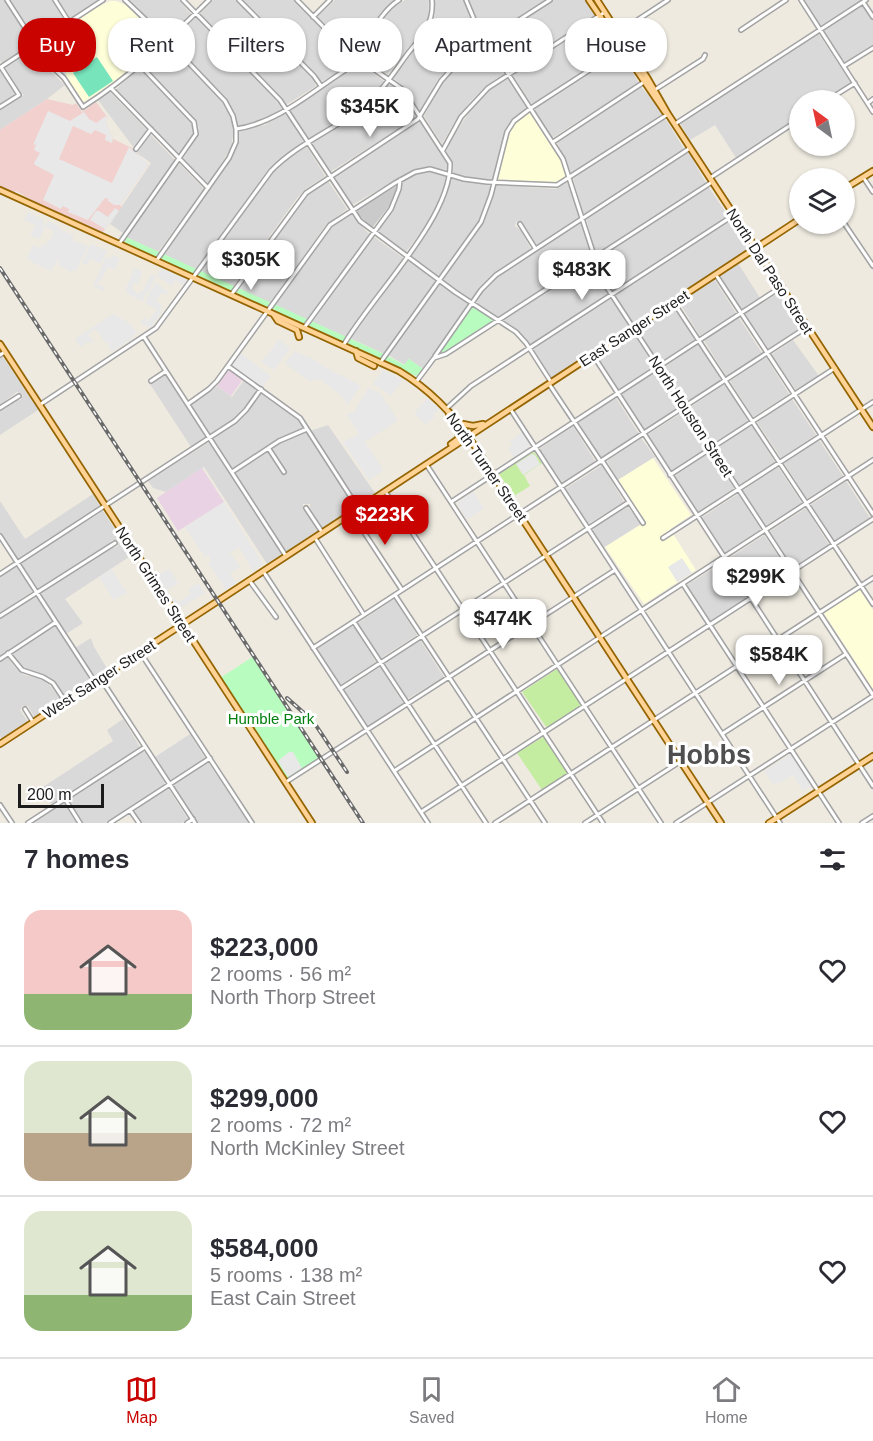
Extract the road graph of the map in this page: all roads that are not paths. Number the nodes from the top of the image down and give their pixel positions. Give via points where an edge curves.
1 (7, 0) edge
2 (55, 0) edge
3 (103, 0) edge
4 (125, 0) edge
5 (183, 0) edge
6 (209, 0) edge
7 (239, 0) edge
8 (297, 0) edge
9 (330, 0) edge
10 (399, 0) edge
11 (432, 0) edge
12 (466, 0) edge
13 (550, 0) edge
14 (589, 0) edge
15 (597, 0) edge
16 (668, 0) edge
17 (786, 0) edge
18 (801, 0) edge
19 (864, 1) edge
20 (605, 12) junction
21 (196, 13) junction
22 (599, 15) junction
23 (313, 17) junction
24 (873, 17) edge
25 (19, 18) edge
26 (66, 18) edge
27 (75, 18) edge
28 (144, 18) edge
29 (191, 18) edge
30 (383, 18) edge
31 (474, 18) edge
32 (522, 18) edge
33 (601, 18) edge
34 (609, 18) edge
35 (641, 18) edge
36 (318, 22) edge
37 (741, 30) dead end
38 (820, 30) junction
39 (873, 48) edge
40 (705, 55) dead end
41 (18, 56) edge
42 (844, 66) junction
43 (0, 67) edge
44 (195, 69) edge
45 (56, 72) edge
46 (130, 72) edge
47 (147, 72) edge
48 (342, 72) edge
49 (378, 72) edge
50 (448, 72) edge
51 (587, 72) edge
52 (636, 72) edge
53 (644, 72) edge
54 (509, 74) junction
55 (389, 79) junction
56 (648, 79) junction
57 (643, 83) junction
58 (855, 83) junction
59 (321, 86) junction
60 (111, 88) junction
61 (844, 90) edge
62 (653, 92) junction
63 (873, 99) edge
64 (868, 103) junction
65 (0, 107) edge
66 (531, 108) junction
67 (286, 109) junction
68 (873, 112) edge
69 (668, 114) junction
70 (421, 116) junction
71 (675, 124) junction
72 (789, 127) edge
73 (151, 129) junction
74 (236, 129) junction
75 (308, 142) junction
76 (553, 142) junction
77 (690, 148) junction
78 (136, 149) dead end
79 (443, 150) junction
80 (180, 159) junction
81 (873, 171) edge
82 (449, 174) junction
83 (330, 176) junction
84 (571, 177) junction
85 (863, 177) junction
86 (400, 180) junction
87 (711, 180) junction
88 (495, 182) junction
89 (855, 182) edge
90 (208, 188) junction
91 (0, 190) edge
92 (873, 192) edge
93 (352, 210) junction
94 (734, 215) junction
95 (582, 218) junction
96 (520, 224) dead end
97 (789, 226) edge
98 (374, 232) junction
99 (851, 234) edge
100 (119, 244) junction
101 (535, 248) junction
102 (756, 248) junction
103 (406, 256) junction
104 (595, 257) junction
105 (156, 261) junction
106 (873, 266) edge
107 (716, 275) junction
108 (193, 278) junction
109 (440, 280) junction
110 (781, 287) junction
111 (231, 295) junction
112 (611, 295) junction
113 (674, 302) junction
114 (472, 303) junction
115 (267, 312) junction
116 (741, 313) junction
117 (274, 315) junction
118 (498, 320) junction
119 (807, 327) junction
120 (304, 328) junction
121 (633, 328) junction
122 (144, 337) junction
123 (299, 337) dead end
124 (699, 340) junction
125 (0, 344) edge
126 (343, 346) junction
127 (529, 348) junction
128 (356, 351) junction
129 (3, 354) edge
130 (767, 354) junction
131 (593, 355) junction
132 (434, 358) junction
133 (380, 363) junction
134 (228, 366) junction
135 (374, 366) dead end
136 (658, 367) junction
137 (835, 368) junction
138 (166, 371) junction
139 (725, 380) junction
140 (151, 381) dead end
141 (417, 382) junction
142 (550, 383) junction
143 (261, 389) junction
144 (618, 394) junction
145 (794, 394) junction
146 (19, 396) dead end
147 (873, 402) edge
148 (188, 404) junction
149 (40, 405) junction
150 (685, 407) junction
151 (0, 408) edge
152 (448, 410) junction
153 (508, 410) junction
154 (862, 410) junction
155 (574, 422) junction
156 (753, 422) junction
157 (458, 423) junction
158 (873, 427) edge
159 (307, 429) junction
160 (644, 434) junction
161 (468, 436) junction
162 (821, 436) junction
163 (209, 438) junction
164 (536, 447) junction
165 (268, 448) junction
166 (711, 448) junction
167 (447, 450) junction
168 (873, 460) edge
169 (601, 461) junction
170 (779, 462) junction
171 (426, 464) junction
172 (232, 472) junction
173 (284, 472) dead end
174 (494, 474) junction
175 (670, 475) junction
176 (848, 477) junction
177 (562, 487) junction
178 (738, 489) junction
179 (385, 490) junction
180 (451, 502) junction
181 (629, 502) junction
182 (807, 503) junction
183 (105, 506) junction
184 (306, 508) dead end
185 (358, 508) junction
186 (351, 513) junction
187 (520, 514) junction
188 (873, 514) edge
189 (697, 516) junction
190 (873, 519) edge
191 (643, 523) dead end
192 (588, 529) junction
193 (765, 530) junction
194 (322, 532) junction
195 (0, 536) edge
196 (314, 537) junction
197 (663, 538) dead end
198 (478, 542) junction
199 (115, 543) dead end
200 (834, 544) junction
201 (286, 556) junction
202 (547, 556) junction
203 (724, 557) junction
204 (17, 563) junction
205 (437, 568) junction
206 (263, 570) junction
207 (615, 570) junction
208 (792, 571) junction
209 (0, 574) edge
210 (873, 578) edge
211 (249, 579) junction
212 (505, 583) junction
213 (683, 584) junction
214 (861, 586) junction
215 (402, 590) junction
216 (37, 592) junction
217 (395, 595) junction
218 (574, 597) junction
219 (751, 598) junction
220 (873, 604) edge
221 (464, 609) junction
222 (642, 610) junction
223 (819, 613) junction
224 (364, 615) junction
225 (0, 616) edge
226 (276, 617) dead end
227 (57, 622) junction
228 (354, 622) junction
229 (182, 624) junction
230 (532, 624) junction
231 (710, 625) junction
232 (422, 636) junction
233 (600, 638) junction
234 (779, 639) junction
235 (313, 648) junction
236 (491, 650) junction
237 (140, 652) junction
238 (669, 652) junction
239 (8, 653) junction
240 (846, 654) junction
241 (0, 659) edge
242 (380, 663) junction
243 (558, 665) junction
244 (736, 666) junction
245 (449, 677) junction
246 (627, 679) junction
247 (98, 680) junction
248 (806, 681) junction
249 (340, 689) junction
250 (518, 691) junction
251 (695, 693) junction
252 (873, 695) edge
253 (65, 701) junction
254 (408, 704) junction
255 (585, 706) junction
256 (764, 708) junction
257 (25, 709) dead end
258 (476, 718) junction
259 (654, 720) junction
260 (33, 722) junction
261 (833, 723) junction
262 (367, 730) junction
263 (544, 732) junction
264 (722, 734) junction
265 (0, 742) edge
266 (434, 745) junction
267 (145, 747) junction
268 (612, 747) junction
269 (791, 749) junction
270 (873, 756) edge
271 (210, 758) junction
272 (503, 759) junction
273 (681, 761) junction
274 (859, 765) junction
275 (394, 771) junction
276 (571, 774) junction
277 (749, 776) junction
278 (286, 783) junction
279 (170, 784) junction
280 (461, 786) junction
281 (873, 786) edge
282 (639, 789) junction
283 (818, 791) junction
284 (65, 799) junction
285 (530, 800) junction
286 (708, 803) junction
287 (0, 805) edge
288 (130, 810) junction
289 (421, 812) junction
290 (598, 815) junction
291 (873, 816) edge
292 (778, 820) edge
293 (194, 821) edge
294 (12, 823) edge
295 (28, 823) edge
296 (80, 823) edge
297 (110, 823) edge
298 (139, 823) edge
299 (187, 823) edge
300 (252, 823) edge
301 (311, 823) edge
302 (428, 823) edge
303 (486, 823) edge
304 (495, 823) edge
305 (545, 823) edge
306 (585, 823) edge
307 (603, 823) edge
308 (661, 823) edge
309 (676, 823) edge
310 (721, 823) edge
311 (769, 823) edge
312 (839, 823) edge
313 (862, 823) edge

1 - 25 street
2 - 26 street
3 - 27 street
4 - 28 street
5 - 21 street
6 - 21 street
7 - 59 street
8 - 23 street
9 - 23 street
10 - 30 street
11 - 55 street via 427,29
12 - 31 street, North Houston Street
13 - 32 street
14 - 22 main road, North Dal Paso Street
15 - 20 main road, North Dal Paso Street
16 - 35 street
17 - 37 street
18 - 38 street
19 - 24 street
19 - 38 street
20 - 22 street
20 - 34 main road, North Dal Paso Street
21 - 29 street
21 - 67 street
22 - 33 main road, North Dal Paso Street
22 - 54 street
23 - 36 street
38 - 42 street
38 - 71 street
39 - 42 street
40 - 62 street
41 - 43 street
42 - 58 street
43 - 65 street via 19,95
44 - 74 street via 225,101
45 - 60 street via 83,106
46 - 60 street
47 - 80 street via 197,128
48 - 59 street
49 - 55 street
50 - 70 street
51 - 66 street
52 - 57 main road, North Dal Paso Street
53 - 56 main road, North Dal Paso Street
54 - 66 street, North Houston Street
54 - 79 street via 470,106
55 - 70 street via 402,89
55 - 75 street via 364,106
56 - 57 street
56 - 62 main road, North Dal Paso Street
57 - 62 main road, North Dal Paso Street
57 - 76 street
58 - 61 street
58 - 64 street
59 - 67 street
60 - 73 street
62 - 69 main road, North Dal Paso Street
63 - 64 street
64 - 68 street
66 - 76 street, North Houston Street
66 - 88 street via 507,132
67 - 74 street via 260,124
67 - 75 street
69 - 71 main road, North Dal Paso Street
69 - 84 street
70 - 79 street
70 - 83 street
71 - 77 main road, North Dal Paso Street
72 - 87 street
73 - 78 street
73 - 80 street
74 - 90 street via 233,152
75 - 83 street
75 - 108 street via 271,171
76 - 84 street, North Houston Street
77 - 87 main road, North Dal Paso Street
77 - 95 street
79 - 82 street via 450,163
80 - 90 street
80 - 100 street
81 - 85 main road
82 - 86 street via 426,170
82 - 88 street
82 - 103 street via 436,215
83 - 93 street
83 - 111 street via 299,199
84 - 88 street via 554,186
84 - 95 street, North Houston Street
85 - 89 main road
85 - 92 street
86 - 93 street
86 - 98 street via 391,209
87 - 94 main road, North Dal Paso Street
87 - 104 street
88 - 109 street via 480,222
90 - 105 street
91 - 100 main road, North Turner Street
93 - 98 street
93 - 115 street via 327,229
94 - 102 main road, North Dal Paso Street
94 - 112 street
95 - 101 street
95 - 104 street, North Houston Street
96 - 101 street
97 - 102 main road, East Sanger Street
98 - 103 street
98 - 120 street
99 - 106 street
100 - 105 main road, North Turner Street
101 - 114 street via 496,275
102 - 107 main road, East Sanger Street
102 - 110 main road, North Dal Paso Street
103 - 109 street
103 - 126 street
104 - 112 street, North Houston Street
104 - 118 street
105 - 108 main road, North Turner Street
107 - 113 main road, East Sanger Street
107 - 116 street
108 - 111 main road, North Turner Street
108 - 122 street via 161,322
109 - 114 street
109 - 133 street
110 - 116 street
110 - 119 main road, North Dal Paso Street
111 - 115 main road, North Turner Street
112 - 121 street, North Houston Street
112 - 127 street
113 - 121 main road, East Sanger Street
113 - 124 street
114 - 118 street
114 - 132 street
115 - 117 main road, North Turner Street
115 - 134 street
116 - 124 street
116 - 130 street
117 - 120 main road, North Turner Street
117 - 123 main road via 297,330
118 - 127 street via 516,332
118 - 132 street
119 - 130 street
119 - 137 main road, North Dal Paso Street
120 - 126 main road, North Turner Street
121 - 131 main road, East Sanger Street
121 - 136 street, North Houston Street
122 - 138 street
122 - 149 street
124 - 136 street
124 - 139 street
125 - 129 main road, North Grimes Street
126 - 128 main road, North Turner Street
127 - 142 street
127 - 152 street via 471,386
128 - 133 main road, North Turner Street
128 - 135 main road via 358,358
129 - 149 main road, North Grimes Street
130 - 139 street
130 - 145 street
131 - 142 main road, East Sanger Street
131 - 144 street
132 - 141 street
133 - 141 main road, North Turner Street
134 - 143 street
134 - 148 street via 209,389
136 - 144 street
136 - 150 street, North Houston Street
137 - 145 street
137 - 154 main road, North Dal Paso Street
138 - 140 street
138 - 148 street
139 - 150 street
139 - 156 street
141 - 152 main road, North Turner Street
142 - 153 main road, East Sanger Street
142 - 155 street
143 - 159 street via 299,417
143 - 163 street via 241,416
144 - 155 street
144 - 160 street
145 - 156 street
145 - 162 street
146 - 151 street
147 - 154 street
148 - 163 street
149 - 183 main road, North Grimes Street
150 - 160 street
150 - 166 street, North Houston Street
152 - 157 main road, North Turner Street
152 - 167 main road via 459,437
153 - 157 main road via 478,426
153 - 161 main road, East Sanger Street
153 - 164 street
154 - 158 main road, North Dal Paso Street
154 - 162 street
155 - 164 street
155 - 169 street
156 - 166 street
156 - 170 street
157 - 161 main road, North Turner Street
159 - 165 street
159 - 185 street
160 - 169 street
160 - 175 street
161 - 167 main road, West Sanger Street
161 - 174 main road, North Turner Street
162 - 170 street
162 - 176 street
163 - 172 street
163 - 183 street
164 - 174 street
164 - 177 street
165 - 172 street
165 - 173 street
166 - 175 street
166 - 178 street, North Houston Street
167 - 171 main road, West Sanger Street
168 - 176 street
169 - 177 street
169 - 181 street
170 - 178 street
170 - 182 street
171 - 179 main road, West Sanger Street
171 - 180 street
172 - 201 street
174 - 180 street
174 - 187 main road, North Turner Street
175 - 189 street
176 - 182 street
176 - 188 street
177 - 187 street
177 - 192 street
178 - 189 street
178 - 193 street, North Houston Street
179 - 185 main road, West Sanger Street
179 - 205 street
180 - 198 street
181 - 191 street
181 - 192 street
182 - 193 street
182 - 200 street
183 - 204 street
183 - 229 main road, North Grimes Street
184 - 194 street
185 - 186 main road, West Sanger Street
186 - 194 main road, West Sanger Street
186 - 215 street
187 - 198 street
187 - 202 main road, North Turner Street
189 - 197 street
189 - 203 street
190 - 200 street
192 - 202 street
192 - 207 street
193 - 203 street
193 - 208 street, North Houston Street
194 - 196 main road, West Sanger Street
195 - 204 street
196 - 201 main road, West Sanger Street
196 - 224 street
198 - 205 street
198 - 212 street
199 - 216 street
200 - 208 street
200 - 214 street
201 - 206 main road, West Sanger Street
202 - 212 street
202 - 218 main road, North Turner Street
203 - 213 street
203 - 219 street
204 - 209 street
204 - 216 street
205 - 215 street
205 - 221 street
206 - 211 main road, West Sanger Street
206 - 235 street
207 - 218 street
207 - 222 street
208 - 219 street
208 - 223 street, North Houston Street
210 - 214 street
211 - 226 street
211 - 229 main road, West Sanger Street
212 - 221 street
212 - 230 street
213 - 222 street
213 - 231 street
214 - 220 street
214 - 223 street
215 - 217 street
216 - 225 street
216 - 227 street
217 - 224 street
217 - 232 street
218 - 230 street
218 - 233 main road, North Turner Street
219 - 231 street
219 - 234 street
221 - 232 street
221 - 236 street
222 - 233 street
222 - 238 street
223 - 234 street
223 - 240 street, North Houston Street
224 - 228 street
227 - 239 street
227 - 247 street
228 - 235 street
228 - 242 street
229 - 237 main road, West Sanger Street
229 - 278 main road, North Grimes Street
230 - 236 street
230 - 243 street
231 - 238 street
231 - 244 street
232 - 242 street
232 - 245 street
233 - 243 street
233 - 246 main road, North Turner Street
234 - 244 street
234 - 248 street
235 - 249 street
236 - 245 street
236 - 250 street
237 - 247 main road, West Sanger Street
237 - 271 street
238 - 246 street
238 - 251 street
239 - 241 street
239 - 253 street via 21,670 53,683
240 - 248 street
240 - 252 street, North Houston Street
242 - 249 street
242 - 254 street
243 - 250 street
243 - 255 street
244 - 251 street
244 - 256 street
245 - 254 street
245 - 258 street
246 - 255 street
246 - 259 main road, North Turner Street
247 - 253 main road, West Sanger Street
247 - 267 street
248 - 256 street
248 - 261 street
249 - 262 street
250 - 258 street
250 - 263 street
251 - 259 street
251 - 264 street
252 - 261 street
253 - 260 main road, West Sanger Street
254 - 262 street
254 - 266 street
255 - 263 street
255 - 268 street
256 - 264 street
256 - 269 street
257 - 260 street
258 - 266 street
258 - 272 street
259 - 268 street
259 - 273 main road, North Turner Street
260 - 265 main road, West Sanger Street
261 - 269 street
261 - 274 street
262 - 275 street
262 - 278 street
263 - 272 street
263 - 276 street
264 - 277 street
266 - 275 street
266 - 280 street
267 - 279 street
267 - 284 street
268 - 276 street
268 - 282 street
269 - 277 street
269 - 283 street
270 - 274 main road
271 - 279 street
271 - 300 street
272 - 280 street
272 - 285 street
273 - 282 street
273 - 286 main road, North Turner Street
274 - 281 street
274 - 283 main road
275 - 289 street
276 - 285 street
276 - 290 street
277 - 286 street
277 - 292 street
278 - 301 main road, North Grimes Street
279 - 288 street
279 - 293 street
280 - 289 street
280 - 303 street
282 - 290 street
282 - 308 street
283 - 292 main road
283 - 312 street
284 - 295 street
284 - 296 street
285 - 304 street
285 - 305 street
286 - 309 street
286 - 310 main road, North Turner Street
287 - 294 street
288 - 297 street
288 - 298 street
289 - 302 street
290 - 306 street
290 - 307 street
291 - 313 street
292 - 311 main road
293 - 299 street

